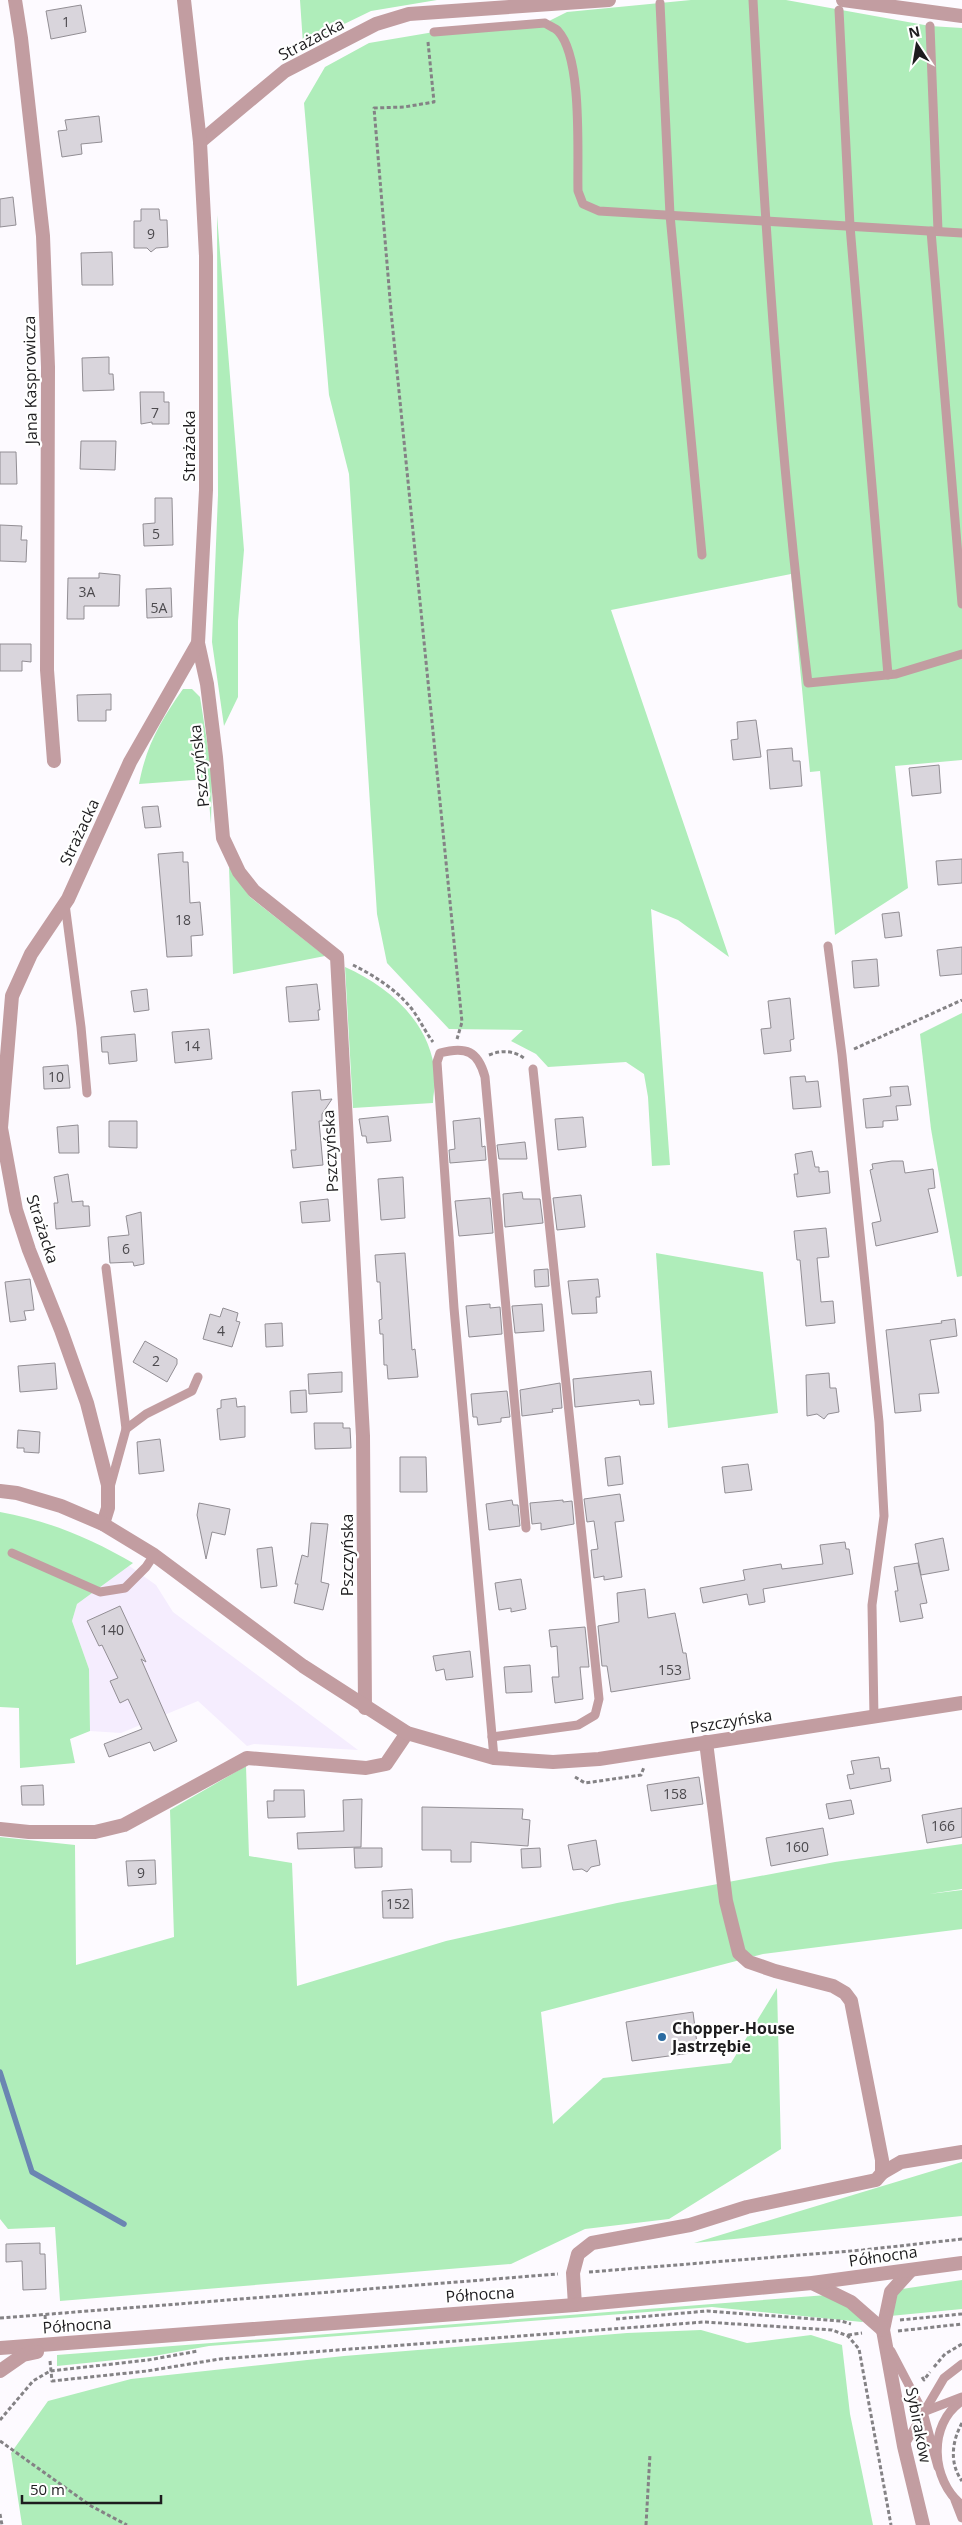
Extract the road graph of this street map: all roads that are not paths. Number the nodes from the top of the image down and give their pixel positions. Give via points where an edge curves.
1 (15, 0) edge
2 (184, 0) edge
3 (609, 0) edge
4 (753, 0) edge
5 (660, 3) dead end
6 (841, 5) edge
7 (962, 16) edge
8 (930, 26) dead end
9 (434, 32) road end
10 (200, 142) junction
11 (670, 215) junction
12 (765, 221) junction
13 (850, 226) junction
14 (935, 231) junction
15 (962, 233) edge
16 (702, 555) dead end
17 (962, 604) edge
18 (198, 643) junction
19 (962, 654) edge
20 (888, 675) junction
21 (54, 761) dead end
22 (65, 903) junction
23 (828, 946) dead end
24 (533, 1069) road end
25 (87, 1093) dead end
26 (106, 1268) dead end
27 (198, 1377) dead end
28 (126, 1430) junction
29 (0, 1491) edge
30 (108, 1493) junction
31 (103, 1524) junction
32 (526, 1528) dead end
33 (12, 1553) dead end
34 (154, 1555) junction
35 (962, 1704) edge
36 (365, 1708) junction
37 (874, 1717) junction
38 (407, 1733) junction
39 (492, 1737) junction
40 (706, 1742) junction
41 (494, 1758) junction
42 (0, 1829) edge
43 (962, 2152) edge
44 (882, 2172) junction
45 (962, 2262) edge
46 (910, 2271) junction
47 (812, 2283) junction
48 (575, 2304) junction
49 (884, 2335) junction
50 (76, 2343) junction
51 (0, 2348) edge
52 (962, 2364) edge
53 (0, 2371) edge
54 (962, 2397) edge
55 (962, 2401) edge
56 (923, 2412) junction
57 (904, 2446) junction
58 (938, 2467) junction
59 (958, 2502) edge
60 (962, 2518) edge
61 (923, 2525) edge

1 - 21 street, Jana Kasprowicza via 43,236 48,366 47,670
2 - 10 street, Strażacka
3 - 10 street, Strażacka via 408,14 376,24 285,71
4 - 12 lane
5 - 11 lane
6 - 7 street
6 - 13 lane
8 - 14 lane
9 - 11 lane via 545,23 558,31 566,44 577,86 578,191 583,204 599,211
10 - 18 street, Strażacka via 206,256 206,490
11 - 12 lane
11 - 16 lane
12 - 13 lane
12 - 20 lane via 808,683
13 - 14 lane
13 - 20 lane
14 - 15 lane
14 - 17 lane
18 - 22 street, Strażacka via 130,762
18 - 36 street, Pszczyńska via 214,738 223,838 239,872 254,891 337,957 363,1436
19 - 20 lane
22 - 25 lane
22 - 30 street, Strażacka via 31,954 12,996 1,1128 16,1210 28,1250 87,1403
23 - 37 lane via 878,1412 884,1516 872,1605
24 - 39 lane via 599,1699 594,1715 578,1725
26 - 28 lane
27 - 28 lane via 192,1391 146,1414
28 - 30 lane
29 - 31 street, Pszczyńska via 61,1506
30 - 31 street, Strażacka
31 - 34 street, Pszczyńska
32 - 39 lane via 485,1077 476,1056 454,1049 440,1053 436,1062
33 - 34 lane via 100,1592 125,1588
34 - 36 street, Pszczyńska
35 - 37 street, Pszczyńska
36 - 38 street, Pszczyńska
37 - 40 street, Pszczyńska
38 - 41 street, Pszczyńska
38 - 42 street via 386,1764 366,1768 247,1758 124,1825 95,1832
39 - 41 lane
40 - 41 street, Pszczyńska via 562,1762
40 - 44 street via 726,1901 739,1953 749,1962 833,1986 851,2001
43 - 44 street via 901,2162
44 - 48 street via 876,2180 747,2208 690,2225 592,2243 578,2254 573,2273
45 - 46 street, Północna
46 - 47 street, Północna
46 - 49 street, Sybiraków via 891,2292
47 - 48 street, Północna
47 - 49 street via 851,2302
48 - 50 street, Północna
49 - 56 lane
49 - 57 street, Sybiraków
50 - 51 street, Północna
50 - 53 street via 23,2355
52 - 56 lane via 944,2378
54 - 56 lane
55 - 58 lane via 944,2422 937,2444
56 - 57 lane
56 - 58 lane
57 - 61 street, Sybiraków
58 - 59 lane via 944,2484
59 - 60 lane

